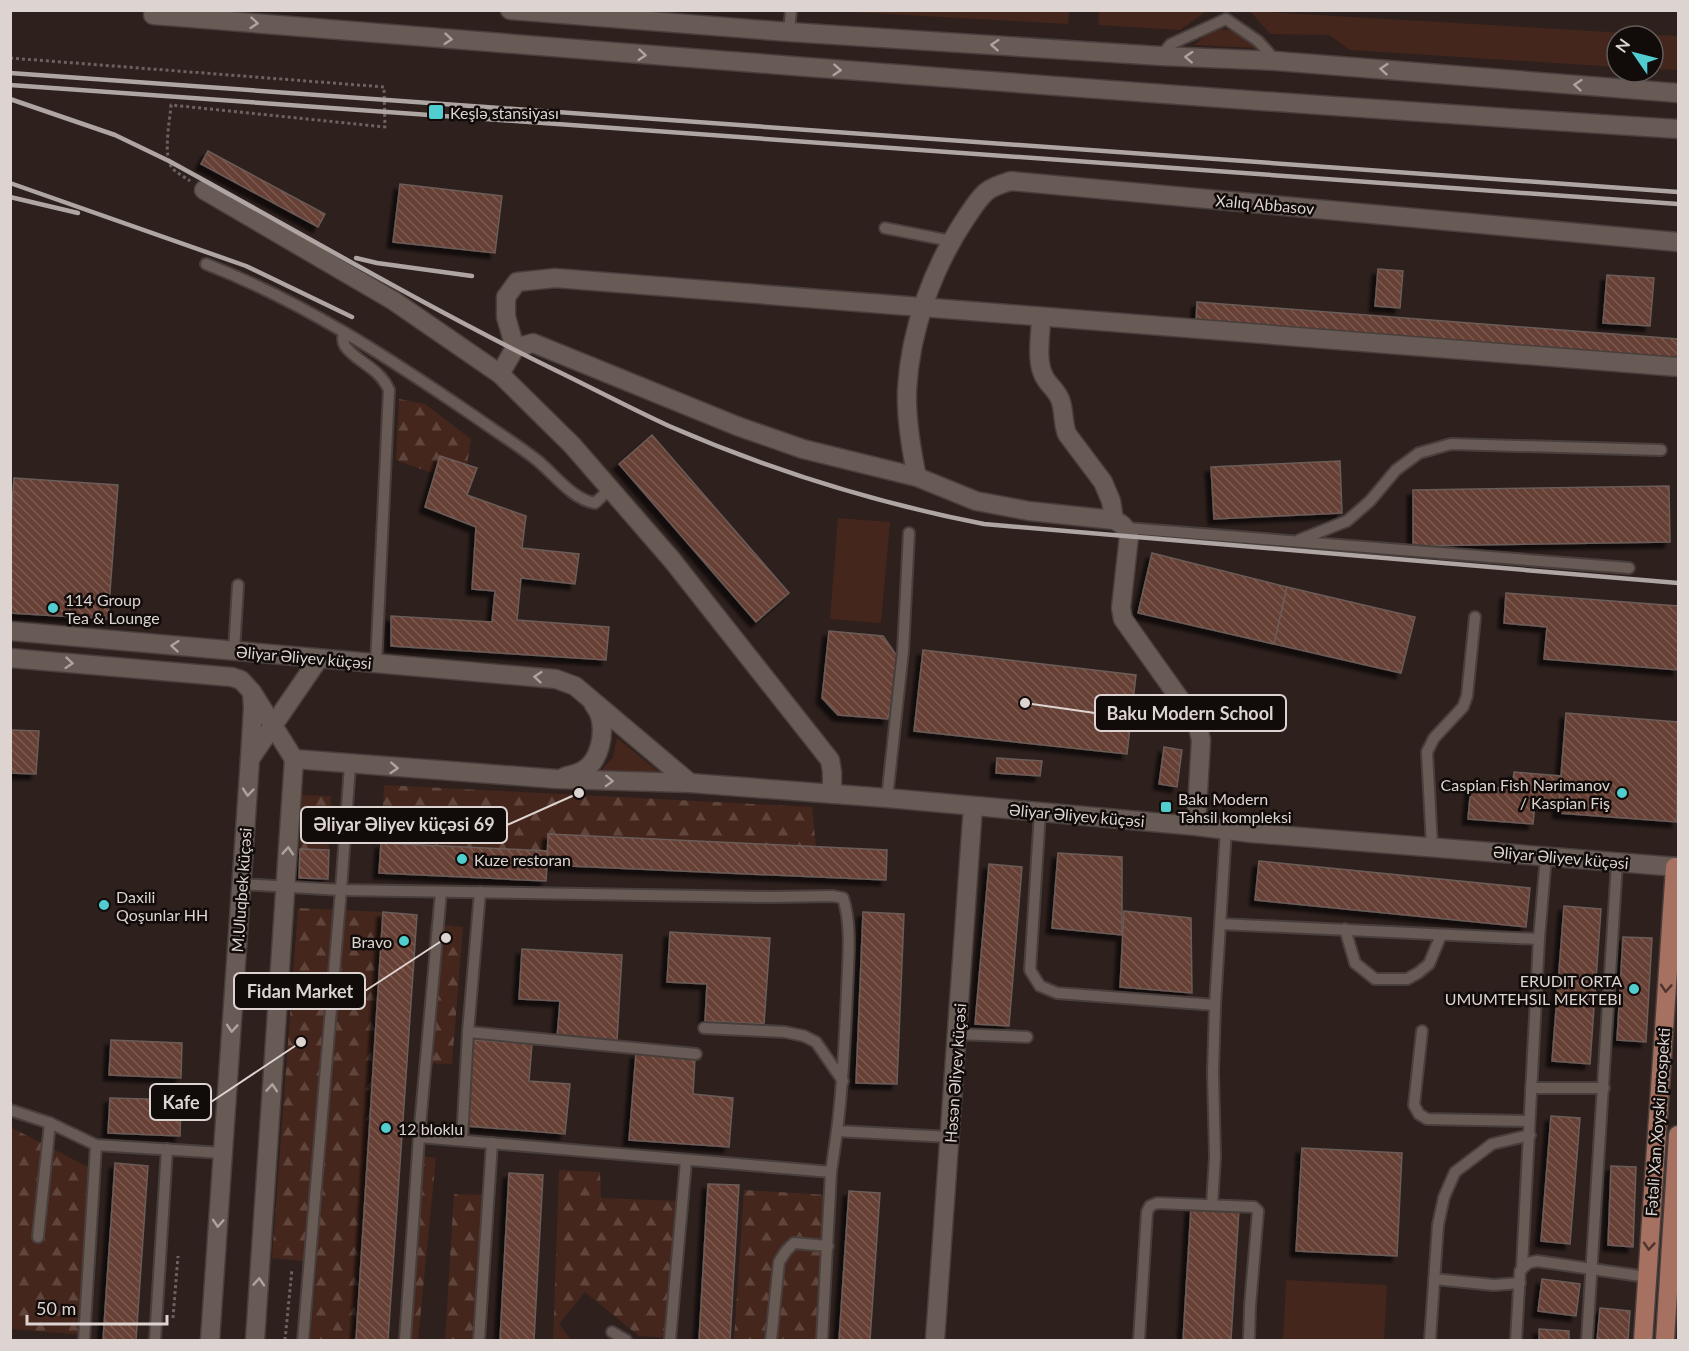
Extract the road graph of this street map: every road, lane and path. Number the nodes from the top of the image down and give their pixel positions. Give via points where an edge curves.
1 (172, 10) edge
2 (510, 10) edge
3 (791, 10) edge
4 (146, 13) edge
5 (1226, 15) edge
6 (789, 32) junction
7 (1161, 56) junction
8 (10, 57) edge
9 (1276, 61) junction
10 (1678, 93) edge
11 (1678, 129) edge
12 (204, 190) joint
13 (885, 228) dead end
14 (951, 241) junction
15 (1678, 242) edge
16 (206, 264) dead end
17 (923, 308) junction
18 (1041, 317) junction
19 (344, 332) junction
20 (516, 348) junction
21 (1678, 367) edge
22 (500, 375) junction
23 (1661, 450) dead end
24 (917, 477) junction
25 (610, 489) junction
26 (1120, 524) junction
27 (909, 533) dead end
28 (1296, 541) junction
29 (1629, 568) dead end
30 (238, 585) dead end
31 (1475, 617) dead end
32 (10, 631) edge
33 (234, 651) junction
34 (10, 658) edge
35 (318, 660) junction
36 (376, 664) junction
37 (252, 692) junction
38 (591, 699) junction
39 (273, 726) junction
40 (250, 759) junction
41 (294, 759) junction
42 (350, 765) junction
43 (557, 779) junction
44 (690, 783) junction
45 (832, 794) junction
46 (887, 798) junction
47 (973, 806) junction
48 (1040, 812) junction
49 (1196, 825) junction
50 (1226, 831) junction
51 (1432, 846) junction
52 (1546, 856) junction
53 (1617, 863) junction
54 (1677, 867) edge
55 (240, 884) junction
56 (286, 887) junction
57 (341, 890) junction
58 (441, 892) junction
59 (480, 892) junction
60 (1221, 924) junction
61 (1345, 929) junction
62 (1441, 935) junction
63 (1539, 939) junction
64 (1215, 1005) junction
65 (704, 1028) dead end
66 (1422, 1031) dead end
67 (468, 1032) junction
68 (958, 1034) junction
69 (1027, 1037) dead end
70 (696, 1054) dead end
71 (843, 1081) junction
72 (1531, 1088) junction
73 (1604, 1088) junction
74 (10, 1110) edge
75 (1529, 1121) junction
76 (50, 1124) junction
77 (837, 1131) junction
78 (1530, 1135) junction
79 (1678, 1135) edge
80 (419, 1137) junction
81 (950, 1137) junction
82 (462, 1140) junction
83 (492, 1143) junction
84 (96, 1145) junction
85 (167, 1149) junction
86 (223, 1154) junction
87 (686, 1161) junction
88 (831, 1172) junction
89 (1212, 1205) junction
90 (38, 1237) dead end
91 (828, 1246) junction
92 (178, 1256) dead end
93 (1522, 1267) junction
94 (1592, 1268) junction
95 (292, 1269) dead end
96 (1647, 1277) junction
97 (1434, 1279) junction
98 (1674, 1279) edge
99 (1520, 1283) junction
100 (172, 1324) dead end
101 (612, 1332) dead end
102 (84, 1341) edge
103 (155, 1341) edge
104 (210, 1341) edge
105 (255, 1341) edge
106 (285, 1341) edge
107 (303, 1341) edge
108 (405, 1341) edge
109 (479, 1341) edge
110 (626, 1341) edge
111 (670, 1341) edge
112 (771, 1341) edge
113 (822, 1341) edge
114 (935, 1341) edge
115 (1138, 1341) edge
116 (1249, 1341) edge
117 (1430, 1341) edge
118 (1516, 1341) edge
119 (1587, 1341) edge
120 (1643, 1341) edge
121 (1665, 1341) edge

1 - 4 street via 165,14
2 - 6 street
3 - 6 lane
4 -> 11 street via 826,69
5 - 7 lane via 1171,44
5 - 9 lane
7 -> 6 street
9 -> 7 street
8 - 12 path via 384,87 385,127 171,105 169,161 173,169
10 -> 9 street
12 - 22 street via 394,301
13 - 14 lane
14 - 15 street, Xalıq Abbasov via 986,192 1011,182
14 - 17 street, Xalıq Abbasov
16 - 19 lane via 281,296
17 - 18 street
17 - 20 street via 531,279 517,282 506,297 506,317
17 - 24 street, Xalıq Abbasov via 912,349 908,389 907,418
18 - 21 street
18 - 26 street via 1040,366 1061,402 1067,434 1103,482
19 - 25 lane via 537,460 583,501 595,503
19 - 36 lane via 345,347 382,377 389,390
20 - 22 street
20 - 24 street via 534,343 737,426 803,449
22 - 25 street via 572,445
23 - 28 lane via 1451,444 1419,453 1396,470 1347,521
24 - 26 street via 976,501
25 - 45 street via 672,560 822,749 830,760
26 - 28 lane
26 - 49 street via 1129,537 1123,619 1197,723 1201,740
27 - 46 lane via 903,651
28 - 29 lane
30 - 33 lane
31 - 51 lane via 1467,696 1463,707 1434,738 1427,752
33 -> 32 street, Əliyar Əliyev küçəsi
33 - 35 street, Əliyar Əliyev küçəsi
34 -> 37 street, Əliyar Əliyev küçəsi via 232,677
35 - 36 street, Əliyar Əliyev küçəsi
35 - 39 street
38 -> 36 street, Əliyar Əliyev küçəsi via 575,686 556,679
37 - 39 street, Əliyar Əliyev küçəsi
37 - 40 street, M.Uluqbek küçəsi
38 - 43 street via 601,725 596,759 584,771
38 - 44 street, Əliyar Əliyev küçəsi
39 - 40 street
39 - 41 street, Əliyar Əliyev küçəsi
40 -> 55 street, M.Uluqbek küçəsi
41 - 42 street, Əliyar Əliyev küçəsi
56 -> 41 street
42 -> 43 street, Əliyar Əliyev küçəsi
42 - 57 lane
43 -> 44 street, Əliyar Əliyev küçəsi
44 - 45 street, Əliyar Əliyev küçəsi
45 - 46 street, Əliyar Əliyev küçəsi
46 - 47 street, Əliyar Əliyev küçəsi
47 - 48 street, Əliyar Əliyev küçəsi
47 - 68 street, Həsən Əliyev küçəsi
48 - 49 street, Əliyar Əliyev küçəsi
48 - 64 lane via 1030,970 1040,986 1057,993
49 - 50 street, Əliyar Əliyev küçəsi
50 - 51 street, Əliyar Əliyev küçəsi
50 - 60 lane
51 - 52 street, Əliyar Əliyev küçəsi
52 - 53 street, Əliyar Əliyev küçəsi
52 - 63 lane
53 - 54 street, Əliyar Əliyev küçəsi
53 - 73 lane
54 -> 96 main road, Fətəli Xan Xoyski prospekti
55 - 56 lane
55 -> 86 street, M.Uluqbek küçəsi
56 - 57 lane
105 -> 56 street
57 - 58 lane
57 - 107 lane
58 - 59 lane
58 - 80 lane
59 - 67 lane
59 - 71 lane via 843,898 847,910 848,966
60 - 61 lane
60 - 64 lane
61 - 62 lane
61 - 62 lane via 1355,963 1375,978 1407,979 1418,973 1429,964
62 - 63 lane
63 - 72 lane
64 - 89 lane
65 - 71 lane via 804,1036 816,1042
66 - 75 lane via 1414,1105 1419,1114 1427,1119
67 - 70 lane
67 - 82 lane
68 - 69 lane
68 - 81 street, Həsən Əliyev küçəsi
71 - 77 lane
72 - 73 lane
72 - 75 lane
73 - 94 lane
74 - 76 lane
75 - 78 lane
76 - 84 lane
76 - 90 lane
77 - 81 lane
77 - 88 lane
78 - 93 lane
78 - 97 lane via 1492,1144 1455,1172 1438,1225
79 - 98 main road, Fətəli Xan Xoyski prospekti
80 - 82 lane
80 - 108 lane
81 - 114 street, Həsən Əliyev küçəsi
82 - 83 lane
83 - 87 lane
83 - 109 lane
84 - 85 lane
84 - 102 lane
85 - 86 lane
85 - 103 lane
86 -> 104 street, M.Uluqbek küçəsi
87 - 88 lane
87 - 111 lane
88 - 91 lane
89 - 115 lane via 1150,1206
89 - 116 lane via 1254,1207 1258,1211
91 - 112 lane via 794,1243 779,1262
91 - 113 lane
92 - 100 path
93 - 94 lane via 1537,1261
93 - 99 lane
94 - 96 lane
94 - 119 lane
95 - 106 path
96 - 98 street
96 - 120 main road, Fətəli Xan Xoyski prospekti
97 - 99 lane via 1494,1285
97 - 117 lane
98 - 121 main road, Fətəli Xan Xoyski prospekti
99 - 118 lane
101 - 110 lane

